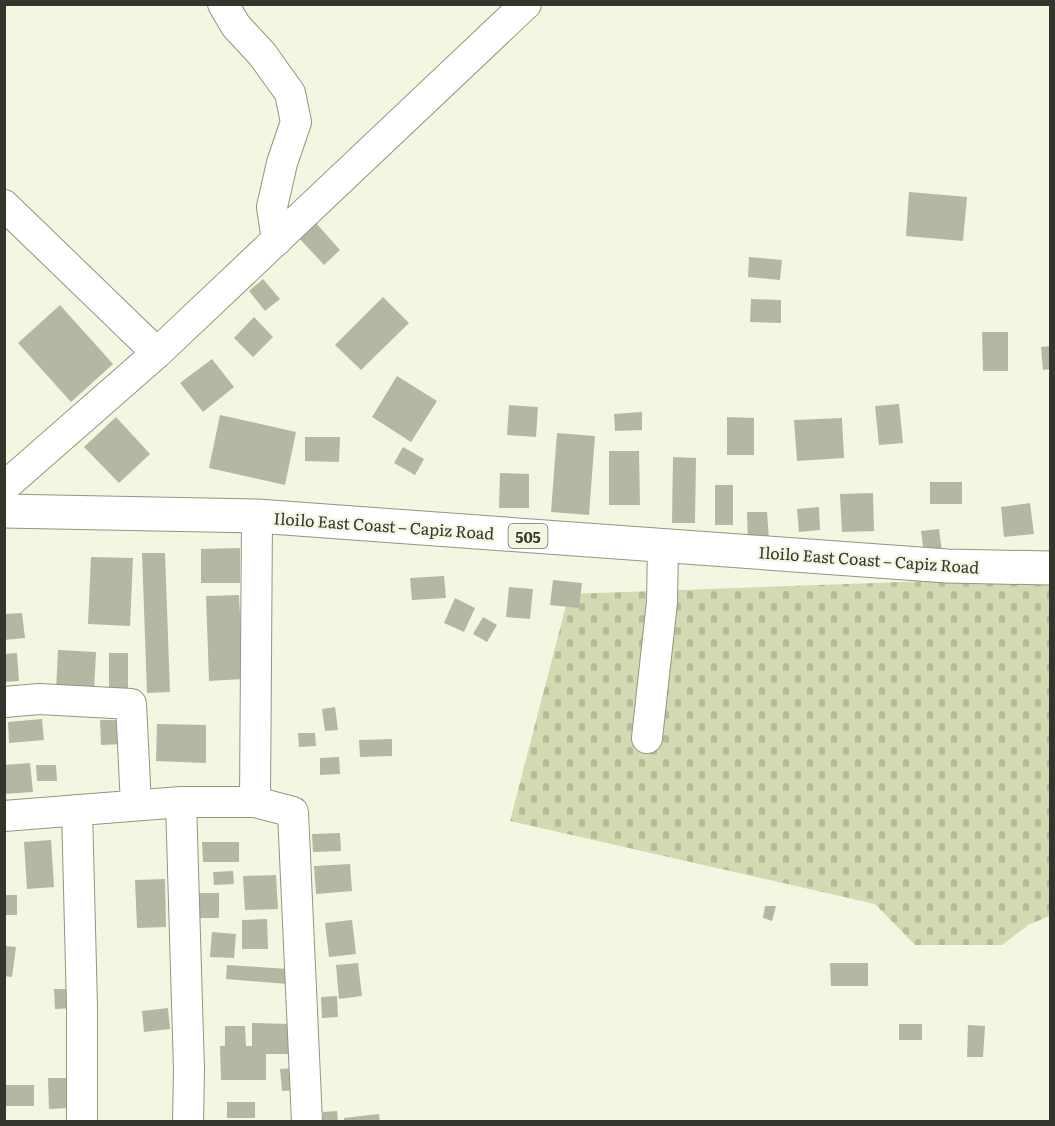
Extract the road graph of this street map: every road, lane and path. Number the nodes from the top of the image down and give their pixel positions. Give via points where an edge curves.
1 (223, 4) edge
2 (526, 4) edge
3 (4, 205) edge
4 (277, 240) junction
5 (157, 353) junction
6 (4, 487) edge
7 (4, 511) edge
8 (257, 516) junction
9 (663, 545) junction
10 (1050, 568) edge
11 (4, 702) edge
12 (647, 738) dead end
13 (182, 802) junction
14 (255, 802) junction
15 (136, 805) junction
16 (77, 810) junction
17 (4, 816) edge
18 (76, 1121) edge
19 (188, 1122) edge
20 (307, 1122) edge

1 - 4 street via 290,93 296,122 272,207
2 - 4 street
3 - 5 street
4 - 5 street
5 - 6 street
7 - 8 main road, Iloilo East Coast – Capiz Road / 505
8 - 9 main road, Iloilo East Coast – Capiz Road / 505
8 - 14 street
9 - 10 main road, Iloilo East Coast – Capiz Road / 505 via 947,566
9 - 12 street via 662,602
11 - 15 street via 39,699 131,704
13 - 14 street
13 - 15 street
13 - 19 street
14 - 20 street via 293,812
15 - 16 street
16 - 17 street
16 - 18 street via 82,995

